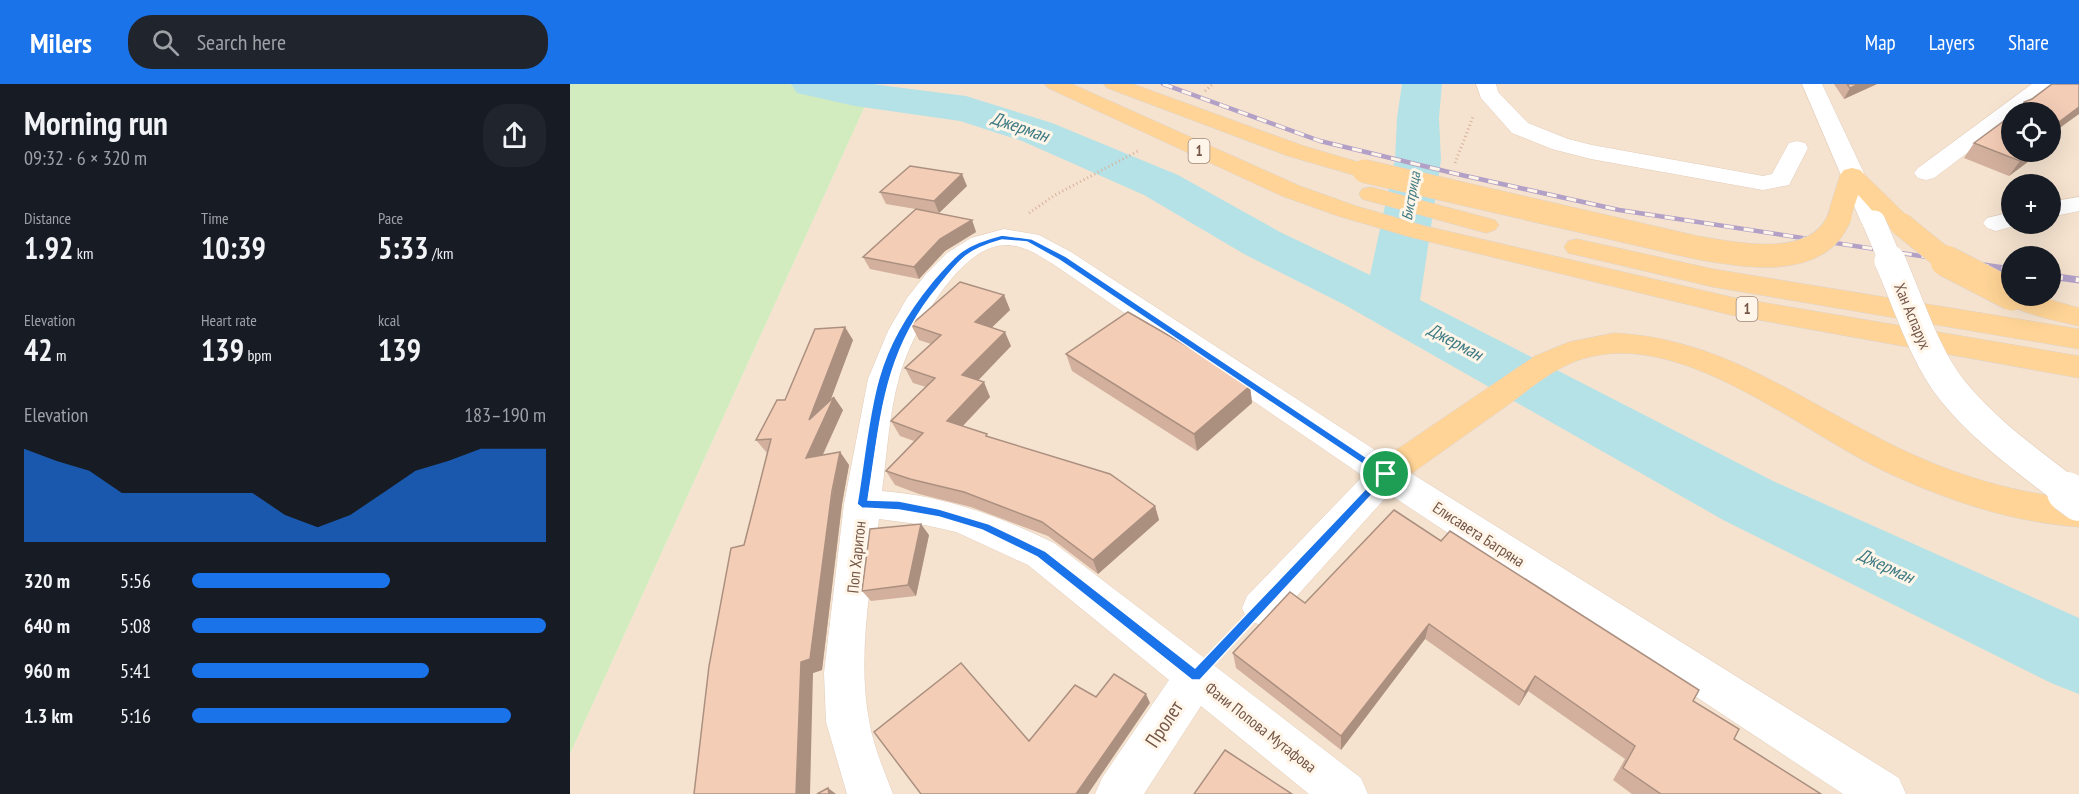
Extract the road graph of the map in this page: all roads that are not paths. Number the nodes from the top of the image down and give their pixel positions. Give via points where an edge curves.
1 (1055, 84) edge
2 (1103, 84) edge
3 (1114, 84) edge
4 (1486, 84) edge
5 (1812, 84) edge
6 (2045, 84) edge
7 (1797, 148) dead end
8 (1926, 173) dead end
9 (1852, 175) junction
10 (1357, 191) junction
11 (2079, 204) edge
12 (2061, 208) edge
13 (1425, 221) junction
14 (1887, 223) junction
15 (978, 244) joint
16 (2001, 289) edge
17 (1731, 306) junction
18 (2040, 306) edge
19 (2079, 317) edge
20 (2079, 339) edge
21 (2079, 367) edge
22 (2079, 382) edge
23 (1386, 474) junction
24 (2079, 501) edge
25 (862, 504) junction
26 (2079, 513) edge
27 (1261, 608) road end
28 (1196, 676) junction
29 (870, 794) edge
30 (1118, 794) edge
31 (1345, 794) edge
32 (1883, 794) edge

1 - 10 main road, 1 via 1290,191
2 - 10 main road, 1 via 1302,172
3 - 10 main road via 1296,151
4 - 7 street via 1488,94 1520,128 1591,152 1763,183 1781,180
5 - 9 street
6 - 8 street
9 - 10 main road, bridge via 1830,236 1819,245 1790,254 1735,254
9 - 14 main road
10 - 13 main road, 1
11 - 12 street
13 - 17 main road, 1
13 - 20 main road, 1 via 1593,251 1713,278
14 - 16 main road, bridge via 1948,262
14 - 24 street, Хан Аспарух, bridge via 1932,358 1951,389 1997,437
15 - 23 street, Елисавета Багряна via 1002,238 1029,240 1062,258
15 - 25 street, Поп Харитон via 960,254 942,274 899,337 884,378
17 - 21 main road, 1
17 - 22 main road
18 - 19 main road
23 - 26 main road via 1544,364 1578,349 1618,342 1693,356 1722,367 1840,434 1915,470 2004,500
23 - 27 street
23 - 32 street, Елисавета Багряна
25 - 28 street, Фани Попова Мутафова via 899,505 939,513 985,527 1041,554
25 - 29 street, Поп Харитон via 845,652 846,712
28 - 30 street, Пролет
28 - 31 street, Фани Попова Мутафова

